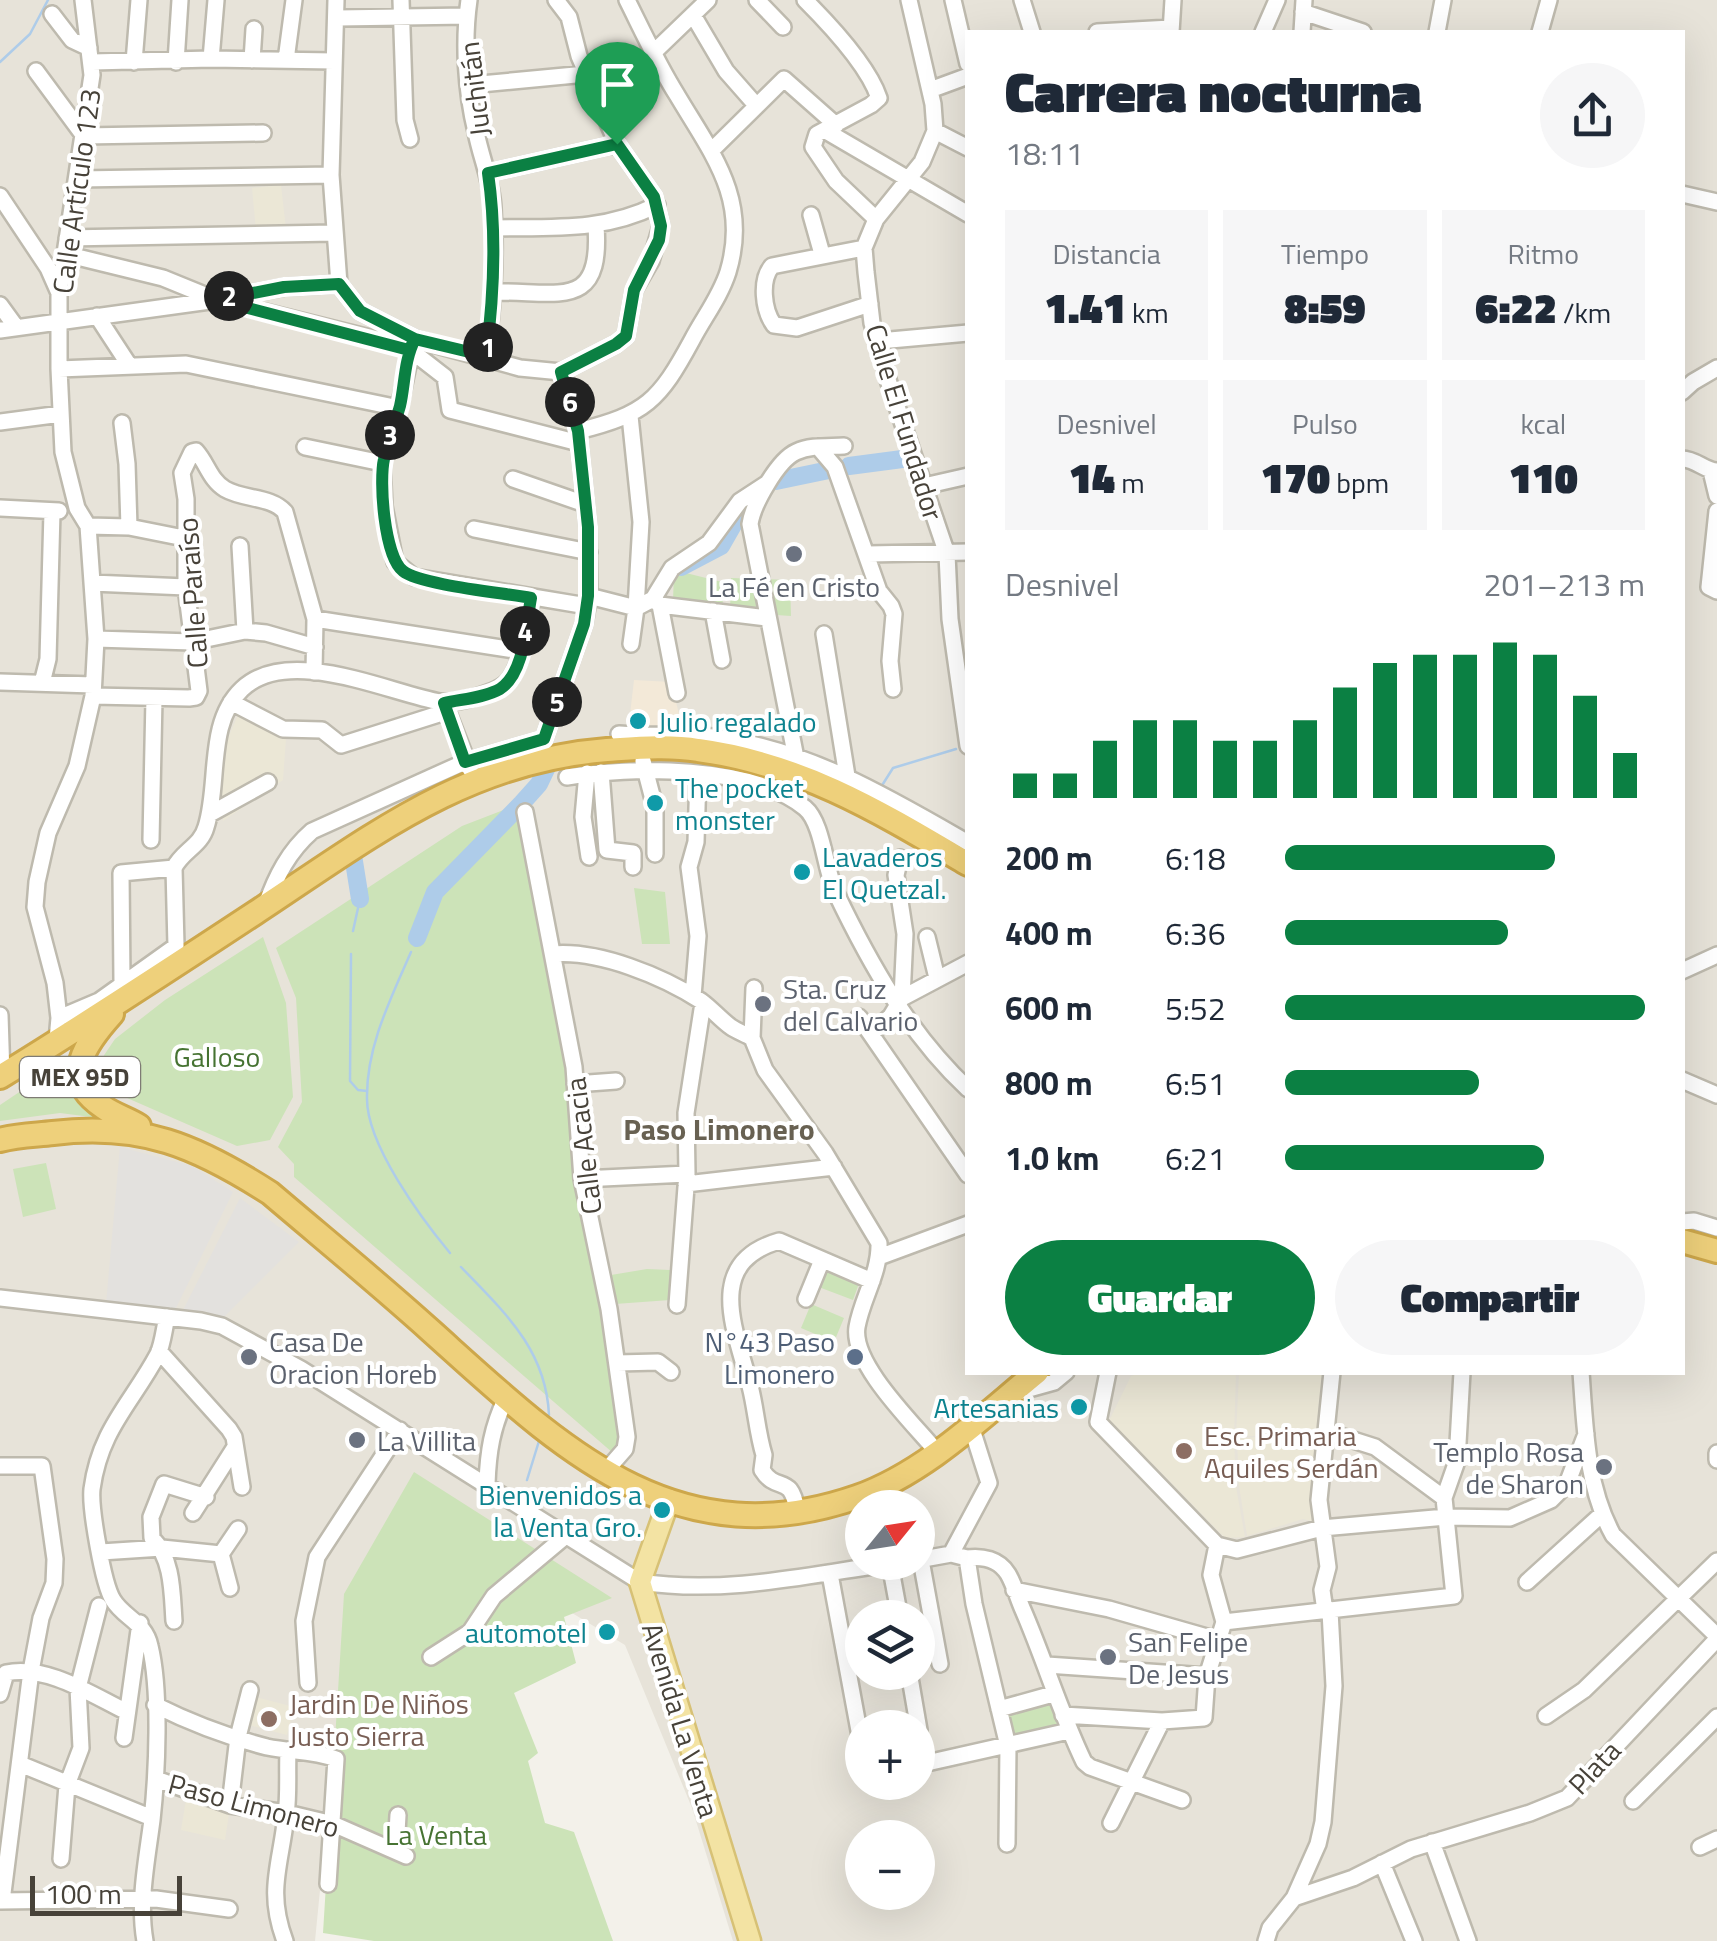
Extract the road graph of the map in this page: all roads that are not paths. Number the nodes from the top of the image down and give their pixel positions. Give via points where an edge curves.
1 (82, 0) edge
2 (139, 0) edge
3 (180, 0) edge
4 (216, 0) edge
5 (336, 0) edge
6 (556, 0) edge
7 (626, 0) edge
8 (708, 0) edge
9 (757, 0) edge
10 (805, 0) edge
11 (908, 0) edge
12 (953, 0) edge
13 (1022, 0) edge
14 (1172, 0) edge
15 (1276, 0) edge
16 (1443, 0) edge
17 (1549, 0) edge
18 (294, 5) edge
19 (1304, 6) edge
20 (401, 7) edge
21 (468, 8) edge
22 (52, 14) dead end
23 (693, 15) junction
24 (338, 18) junction
25 (783, 27) dead end
26 (254, 30) dead end
27 (1031, 30) edge
28 (1171, 30) edge
29 (1264, 30) edge
30 (1358, 30) edge
31 (1437, 30) edge
32 (1541, 30) edge
33 (965, 51) edge
34 (653, 53) junction
35 (91, 55) junction
36 (211, 59) junction
37 (252, 60) junction
38 (286, 60) junction
39 (334, 61) junction
40 (134, 62) junction
41 (176, 62) junction
42 (36, 70) dead end
43 (586, 74) junction
44 (964, 82) edge
45 (470, 86) junction
46 (930, 90) junction
47 (754, 104) junction
48 (831, 128) junction
49 (935, 131) junction
50 (263, 134) dead end
51 (84, 136) junction
52 (410, 139) dead end
53 (617, 144) junction
54 (965, 146) edge
55 (712, 150) junction
56 (488, 173) junction
57 (330, 175) junction
58 (78, 179) junction
59 (908, 179) junction
60 (1685, 195) edge
61 (0, 196) edge
62 (1717, 202) edge
63 (657, 205) junction
64 (965, 212) edge
65 (811, 215) dead end
66 (876, 219) junction
67 (596, 226) junction
68 (493, 228) junction
69 (333, 232) junction
70 (66, 246) junction
71 (864, 248) junction
72 (822, 254) junction
73 (339, 284) junction
74 (495, 292) junction
75 (59, 293) junction
76 (217, 300) junction
77 (870, 304) junction
78 (0, 305) edge
79 (97, 316) junction
80 (58, 323) junction
81 (8, 329) edge
82 (965, 333) edge
83 (879, 341) junction
84 (412, 344) junction
85 (486, 356) junction
86 (128, 365) junction
87 (1717, 368) edge
88 (59, 369) junction
89 (561, 372) junction
90 (1685, 389) edge
91 (399, 408) junction
92 (61, 414) junction
93 (630, 416) junction
94 (0, 422) edge
95 (122, 423) dead end
96 (579, 437) junction
97 (844, 446) dead end
98 (305, 447) dead end
99 (818, 447) junction
100 (1685, 459) edge
101 (382, 463) junction
102 (1714, 471) edge
103 (965, 477) edge
104 (513, 480) dead end
105 (770, 482) junction
106 (924, 486) junction
107 (1717, 496) edge
108 (585, 504) junction
109 (0, 508) edge
110 (77, 508) junction
111 (1717, 511) edge
112 (52, 512) junction
113 (88, 526) junction
114 (129, 527) junction
115 (474, 528) dead end
116 (184, 538) junction
117 (240, 546) dead end
118 (588, 552) junction
119 (965, 552) edge
120 (868, 554) junction
121 (946, 554) junction
122 (92, 583) junction
123 (186, 587) junction
124 (1717, 591) edge
125 (531, 598) junction
126 (588, 601) junction
127 (657, 602) junction
128 (636, 608) junction
129 (713, 610) junction
130 (767, 618) junction
131 (315, 619) junction
132 (950, 619) junction
133 (965, 620) edge
134 (245, 631) junction
135 (824, 634) dead end
136 (96, 639) junction
137 (192, 642) junction
138 (631, 644) dead end
139 (315, 648) junction
140 (520, 652) junction
141 (722, 660) dead end
142 (314, 672) junction
143 (0, 682) edge
144 (42, 683) junction
145 (893, 689) dead end
146 (93, 690) junction
147 (677, 693) dead end
148 (154, 698) junction
149 (231, 702) junction
150 (445, 707) junction
151 (965, 725) edge
152 (620, 734) dead end
153 (643, 758) junction
154 (796, 758) junction
155 (471, 770) junction
156 (594, 773) junction
157 (698, 774) junction
158 (847, 776) junction
159 (567, 777) dead end
160 (268, 782) dead end
161 (525, 812) dead end
162 (210, 814) junction
163 (150, 840) dead end
164 (965, 841) edge
165 (655, 854) dead end
166 (589, 858) dead end
167 (900, 858) dead end
168 (965, 862) edge
169 (633, 867) dead end
170 (174, 868) junction
171 (266, 906) junction
172 (927, 937) dead end
173 (553, 954) junction
174 (1717, 955) edge
175 (965, 964) edge
176 (1685, 970) edge
177 (937, 978) junction
178 (754, 988) dead end
179 (125, 989) junction
180 (698, 1000) junction
181 (900, 1002) junction
182 (0, 1015) edge
183 (859, 1017) dead end
184 (58, 1029) junction
185 (871, 1034) junction
186 (752, 1038) junction
187 (1, 1077) edge
188 (1685, 1081) edge
189 (616, 1082) dead end
190 (575, 1084) junction
191 (965, 1085) edge
192 (1717, 1094) edge
193 (155, 1136) junction
194 (0, 1140) edge
195 (834, 1166) junction
196 (965, 1170) edge
197 (582, 1179) junction
198 (686, 1179) junction
199 (1685, 1222) edge
200 (965, 1225) edge
201 (1717, 1228) edge
202 (1685, 1242) edge
203 (1717, 1251) edge
204 (1685, 1255) edge
205 (879, 1257) junction
206 (822, 1260) junction
207 (1717, 1264) edge
208 (872, 1282) junction
209 (0, 1298) edge
210 (806, 1299) dead end
211 (677, 1304) dead end
212 (167, 1317) junction
213 (159, 1351) junction
214 (617, 1364) junction
215 (670, 1372) dead end
216 (1033, 1375) edge
217 (1062, 1375) edge
218 (1107, 1375) edge
219 (1332, 1375) edge
220 (1462, 1375) edge
221 (1581, 1375) edge
222 (1010, 1394) junction
223 (506, 1398) junction
224 (971, 1426) junction
225 (400, 1430) junction
226 (1328, 1432) junction
227 (1586, 1434) junction
228 (235, 1448) junction
229 (938, 1452) junction
230 (0, 1466) edge
231 (604, 1473) junction
232 (487, 1484) junction
233 (242, 1487) dead end
234 (206, 1497) junction
235 (1444, 1498) junction
236 (670, 1500) junction
237 (797, 1511) junction
238 (193, 1513) dead end
239 (1602, 1514) junction
240 (1446, 1516) junction
241 (1322, 1528) junction
242 (238, 1529) dead end
243 (568, 1534) junction
244 (1216, 1545) junction
245 (162, 1548) junction
246 (101, 1552) junction
247 (221, 1554) junction
248 (959, 1556) junction
249 (935, 1558) edge
250 (1717, 1561) edge
251 (845, 1572) edge
252 (830, 1574) junction
253 (923, 1580) edge
254 (640, 1582) junction
255 (1527, 1582) dead end
256 (230, 1588) dead end
257 (1014, 1590) junction
258 (1677, 1599) junction
259 (99, 1606) dead end
260 (1327, 1611) junction
261 (174, 1621) dead end
262 (1224, 1622) junction
263 (140, 1623) junction
264 (1717, 1637) edge
265 (1220, 1641) junction
266 (431, 1657) dead end
267 (940, 1664) dead end
268 (1047, 1665) junction
269 (31, 1670) junction
270 (1207, 1676) junction
271 (308, 1683) dead end
272 (78, 1688) junction
273 (250, 1690) dead end
274 (0, 1694) edge
275 (1053, 1694) junction
276 (156, 1705) junction
277 (999, 1708) junction
278 (855, 1710) edge
279 (127, 1712) junction
280 (1546, 1716) dead end
281 (1717, 1717) edge
282 (1162, 1721) junction
283 (1066, 1723) junction
284 (124, 1738) dead end
285 (238, 1738) junction
286 (1008, 1746) junction
287 (288, 1751) junction
288 (935, 1761) edge
289 (20, 1764) junction
290 (156, 1779) junction
291 (1132, 1780) junction
292 (67, 1785) junction
293 (1182, 1800) dead end
294 (1633, 1800) dead end
295 (230, 1805) junction
296 (287, 1813) junction
297 (398, 1815) dead end
298 (152, 1818) junction
299 (1111, 1823) dead end
300 (333, 1824) junction
301 (1717, 1839) edge
302 (1432, 1842) junction
303 (1007, 1844) dead end
304 (1700, 1847) dead end
305 (61, 1859) dead end
306 (1382, 1863) junction
307 (328, 1884) dead end
308 (1294, 1898) junction
309 (144, 1900) junction
310 (1, 1901) edge
311 (228, 1908) dead end
312 (145, 1941) edge
313 (285, 1941) edge
314 (750, 1941) edge
315 (1266, 1941) edge
316 (1414, 1941) edge
317 (1468, 1941) edge

1 - 35 street, Calle Artículo 123
2 - 40 street
3 - 41 street
4 - 36 street
5 - 24 street
6 - 43 street via 569,17
7 - 34 street
8 - 23 street
9 - 25 street
10 - 48 street via 879,98
11 - 46 street
12 - 33 street
13 - 27 street
14 - 28 street
15 - 29 street
16 - 31 street
17 - 32 street
18 - 38 street
19 - 30 street
20 - 21 street
20 - 24 street
20 - 52 street
21 - 45 street, Juchitán
22 - 35 street
23 - 34 street
23 - 47 street
24 - 39 street
26 - 37 street
34 - 55 street
35 - 40 street
35 - 51 street, Calle Artículo 123
36 - 37 street
36 - 41 street
37 - 38 street
38 - 39 street
39 - 57 street
40 - 41 street
42 - 51 street
43 - 45 street
43 - 53 street
44 - 46 street
45 - 56 street, Juchitán
46 - 49 street
47 - 48 street via 784,79
47 - 55 street
48 - 59 street
48 - 66 street via 816,134 813,146
49 - 54 street
49 - 59 street, Calle El Fundador
50 - 51 street
51 - 58 street, Calle Artículo 123
53 - 56 street
53 - 63 street
55 - 93 street via 736,220 728,271 673,376
56 - 68 street, Juchitán
57 - 58 street
57 - 69 street
58 - 70 street, Calle Artículo 123
59 - 64 street
59 - 66 street, Calle El Fundador
60 - 62 street
61 - 75 street
63 - 67 street
63 - 89 street via 659,240 634,290 626,336
65 - 72 street
66 - 71 street, Calle El Fundador
67 - 68 street
67 - 74 street via 598,254 585,286
68 - 74 street, Juchitán
69 - 70 street
69 - 73 street
70 - 75 street, Calle Artículo 123
70 - 76 street
71 - 72 street
71 - 77 street, Calle El Fundador
72 - 77 street via 767,270 766,307 774,325 798,328
73 - 76 street
73 - 84 street via 360,311
74 - 85 street, Juchitán
75 - 80 street, Calle Artículo 123
76 - 79 street
76 - 84 street
77 - 83 street, Calle El Fundador
78 - 81 street
79 - 80 street
79 - 86 street
80 - 81 street
80 - 88 street, Calle Artículo 123
82 - 83 street
83 - 106 street, Calle El Fundador
84 - 85 street
84 - 91 street
84 - 96 street via 445,377 450,410
85 - 89 street
86 - 88 street
86 - 91 street via 186,364
87 - 90 street
88 - 92 street, Calle Artículo 123
89 - 96 street
91 - 101 street
92 - 94 street
92 - 110 street, Calle Artículo 123
93 - 96 street
93 - 128 street via 640,522
95 - 114 street
96 - 108 street
97 - 99 street
98 - 101 street
99 - 105 street via 791,454
99 - 120 street via 835,466
100 - 102 street
101 - 125 street via 390,550 403,571
102 - 107 street
103 - 106 street
104 - 108 street
105 - 127 street via 740,501 709,543 672,568
105 - 130 street via 750,524
106 - 121 street, Calle El Fundador
108 - 118 street
109 - 112 street
110 - 112 street
110 - 113 street, Calle Artículo 123
111 - 124 street via 1709,587
112 - 144 street
113 - 114 street
113 - 122 street
114 - 116 street
115 - 118 street
116 - 123 street, Calle Paraíso
116 - 131 street, Calle Paraíso via 182,473 196,451 224,489 278,504 285,512
117 - 134 street
118 - 126 street
119 - 121 street
120 - 121 street
120 - 145 street via 894,614
121 - 132 street, Calle El Fundador
122 - 123 street
122 - 136 street
123 - 137 street, Calle Paraíso
125 - 126 street
125 - 140 street
126 - 128 street
126 - 155 street via 544,739
127 - 128 street
127 - 129 street
127 - 147 street
128 - 138 street
129 - 130 street
129 - 141 street
130 - 154 street
131 - 139 street
131 - 140 street
132 - 133 street
132 - 151 street, Calle El Fundador
134 - 137 street
134 - 139 street
135 - 158 street
136 - 137 street
136 - 146 street
137 - 148 street, Calle Paraíso via 196,696
139 - 142 street
140 - 150 street via 512,678 501,688
142 - 149 street via 261,677
142 - 150 street
143 - 144 street, Calle Paraíso
144 - 146 street, Calle Paraíso
146 - 148 street, Calle Paraíso
146 - 184 street via 76,766 36,882
148 - 163 street
149 - 150 street via 283,729 322,730 341,745
149 - 162 street via 212,771
150 - 155 street
152 - 154 street via 721,738
153 - 155 highway via 546,758
153 - 156 street
153 - 157 street
153 - 165 street via 655,807
153 - 168 highway via 700,750 813,780
154 - 158 street
155 - 171 highway
155 - 171 street via 312,830 275,880
156 - 159 street
156 - 166 street via 583,817
156 - 169 street via 607,850 634,853
157 - 180 street via 689,867
157 - 181 street via 752,783 806,808 834,888
158 - 164 street
160 - 162 street
161 - 173 street, Calle Acacia
162 - 170 street via 205,832
167 - 181 street
170 - 179 street via 176,946
170 - 179 street via 121,874
171 - 179 highway
172 - 177 street
173 - 180 street via 602,956
173 - 190 street, Calle Acacia
174 - 176 street
175 - 177 street
177 - 181 street
178 - 186 street
179 - 184 highway
179 - 193 highway, MEX 95D via 83,1050 80,1078 102,1107
180 - 186 street
180 - 198 street
181 - 185 street
181 - 191 street
182 - 187 street
183 - 185 street
184 - 187 highway
185 - 196 street
186 - 195 street via 777,1090
188 - 192 street
189 - 190 street
190 - 197 street, Calle Acacia
193 - 194 highway via 84,1129
193 - 223 highway via 230,1167 270,1193
195 - 198 street
195 - 205 street via 873,1230
197 - 198 street
197 - 214 street, Calle Acacia
198 - 211 street
199 - 201 street
200 - 205 street
202 - 203 highway
204 - 207 highway
205 - 208 street
206 - 208 street
206 - 210 street
206 - 237 street via 778,1242 742,1261 731,1283 762,1470 793,1491
208 - 229 street via 856,1332 858,1349
209 - 212 street
212 - 213 street
212 - 225 street via 222,1326
213 - 228 street via 224,1422
213 - 246 street via 100,1454 91,1506
214 - 215 street via 648,1360
214 - 231 street, Calle Acacia via 628,1437
216 - 222 highway
217 - 222 street
218 - 244 street via 1098,1422
219 - 226 street
220 - 235 street via 1457,1462
221 - 227 street
222 - 224 highway
223 - 231 highway
223 - 232 street via 488,1448
224 - 229 highway
224 - 248 street via 989,1483
225 - 232 street
225 - 271 street via 317,1558 304,1621
226 - 235 street via 1375,1448
226 - 241 street
227 - 239 street
227 - 240 street via 1567,1484 1550,1500 1510,1518
228 - 233 street
228 - 234 street
229 - 237 highway via 857,1497
230 - 269 street via 42,1466 54,1583
231 - 236 highway
232 - 243 street
234 - 238 street
234 - 245 street via 164,1484 151,1517 152,1538
235 - 240 street
236 - 237 highway via 744,1514
236 - 254 main road
239 - 255 street
239 - 258 street via 1613,1535
240 - 241 street
240 - 260 street via 1454,1596
241 - 244 street via 1237,1550
241 - 260 street
242 - 247 street
243 - 254 street
243 - 266 street via 494,1596 470,1632
244 - 262 street via 1211,1575
245 - 246 street
245 - 247 street
245 - 261 street
246 - 263 street via 114,1603
247 - 256 street
248 - 249 street
248 - 257 street via 1000,1565
248 - 277 street
250 - 258 street
251 - 252 street
252 - 254 street via 719,1587
252 - 278 street
253 - 267 street
254 - 314 main road, Avenida La Venta
257 - 265 street
257 - 268 street
258 - 264 street
258 - 280 street via 1584,1690
259 - 272 street
260 - 262 street
260 - 308 street via 1334,1686 1323,1822
262 - 265 street
263 - 276 street via 150,1644
263 - 279 street
264 - 302 street, Plata via 1567,1798
265 - 270 street
268 - 270 street
268 - 275 street
269 - 272 street
269 - 274 street via 4,1674
269 - 289 street
270 - 282 street via 1204,1718
272 - 279 street
272 - 292 street via 82,1748
273 - 285 street
275 - 277 street
275 - 283 street
276 - 285 street
276 - 290 street
277 - 286 street
279 - 284 street
281 - 294 street
282 - 283 street
282 - 291 street
283 - 286 street
283 - 291 street via 1084,1762
285 - 287 street
285 - 295 street
286 - 288 street
286 - 303 street
287 - 296 street
287 - 300 street via 336,1759
289 - 292 street
289 - 310 street
290 - 295 street, Paso Limonero
290 - 298 street
291 - 293 street
291 - 299 street
292 - 298 street
292 - 305 street
295 - 296 street, Paso Limonero
296 - 300 street, Paso Limonero
296 - 313 street via 274,1888
297 - 300 street, Paso Limonero via 401,1853
298 - 309 street
300 - 307 street
301 - 304 street
302 - 306 street, Plata
302 - 317 street
306 - 308 street, Plata
306 - 316 street
308 - 315 street
309 - 310 street
309 - 311 street
309 - 312 street

